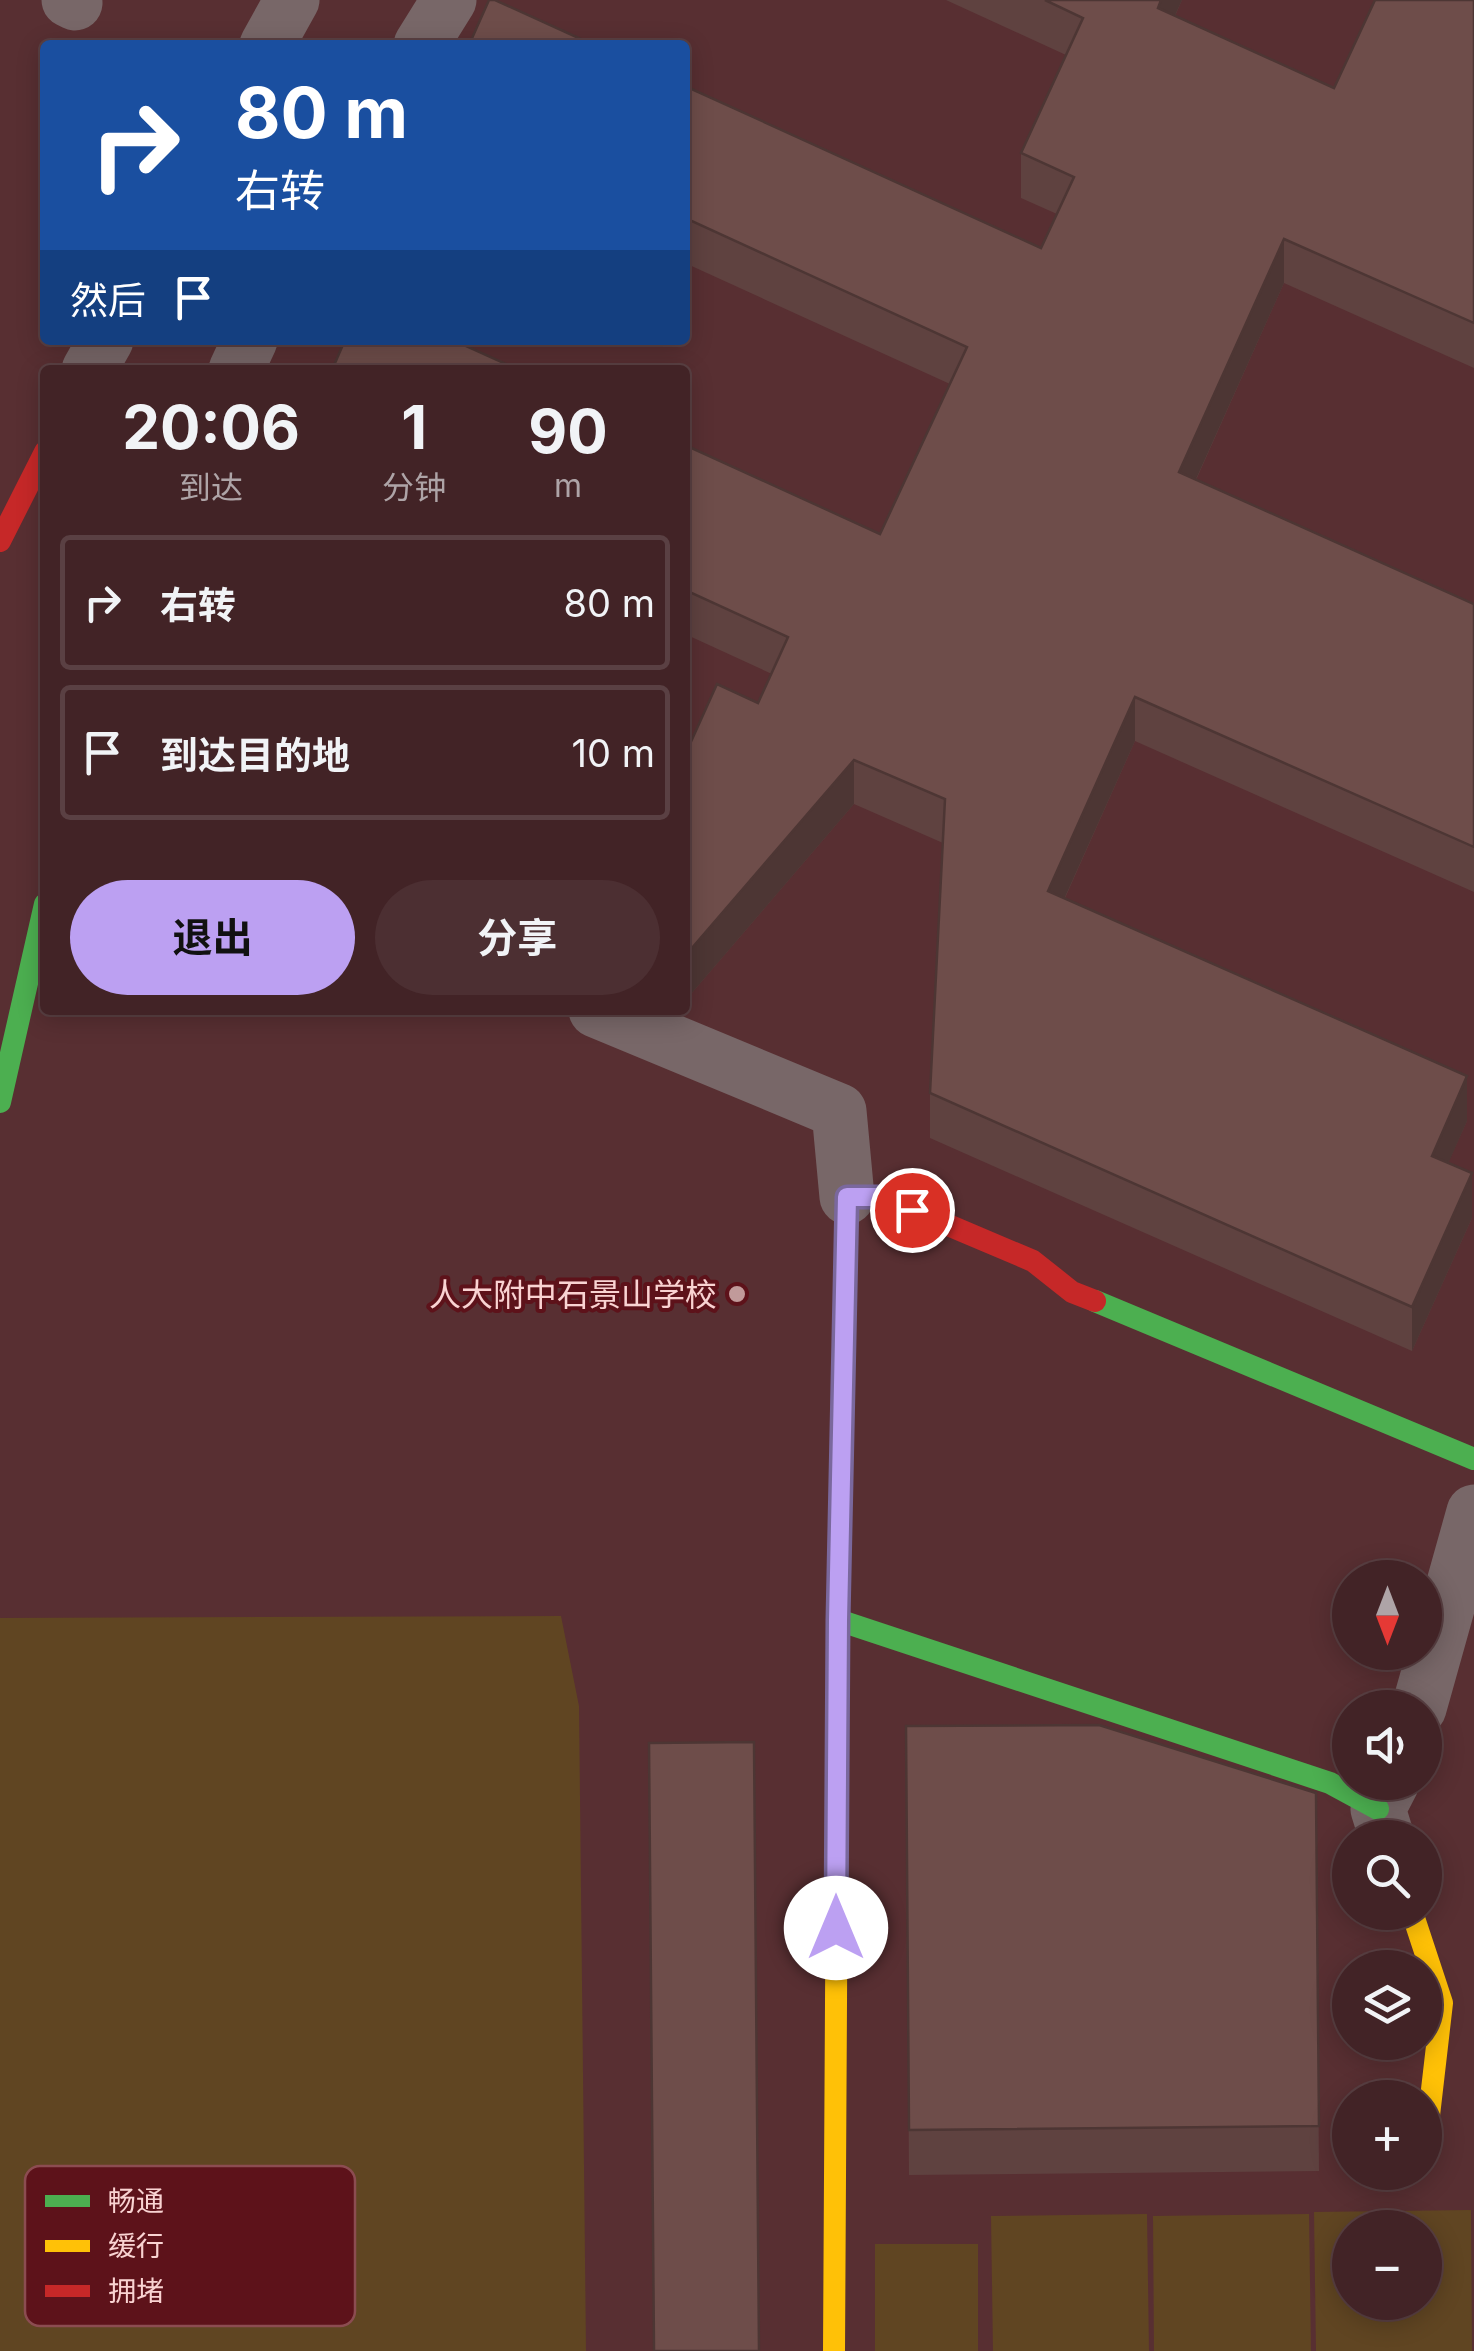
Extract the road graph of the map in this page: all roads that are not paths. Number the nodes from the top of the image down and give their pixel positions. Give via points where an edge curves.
1 (292, 0) edge
2 (449, 0) edge
3 (270, 40) edge
4 (424, 40) edge
5 (40, 462) edge
6 (0, 542) edge
7 (40, 926) edge
8 (608, 1015) edge
9 (0, 1102) edge
10 (847, 1197) junction
11 (1474, 1459) edge
12 (1474, 1512) edge
13 (838, 1620) junction
14 (1424, 1690) edge
15 (1386, 1810) edge
16 (1418, 1930) edge
17 (1434, 2080) edge
18 (834, 2351) edge

1 - 3 street
2 - 4 street
5 - 6 street
7 - 9 street
8 - 10 street via 839,1111
10 - 11 street via 882,1197 1034,1261 1072,1292
10 - 13 street
12 - 14 street
13 - 15 street via 1330,1783
13 - 18 street
16 - 17 street via 1442,2003

